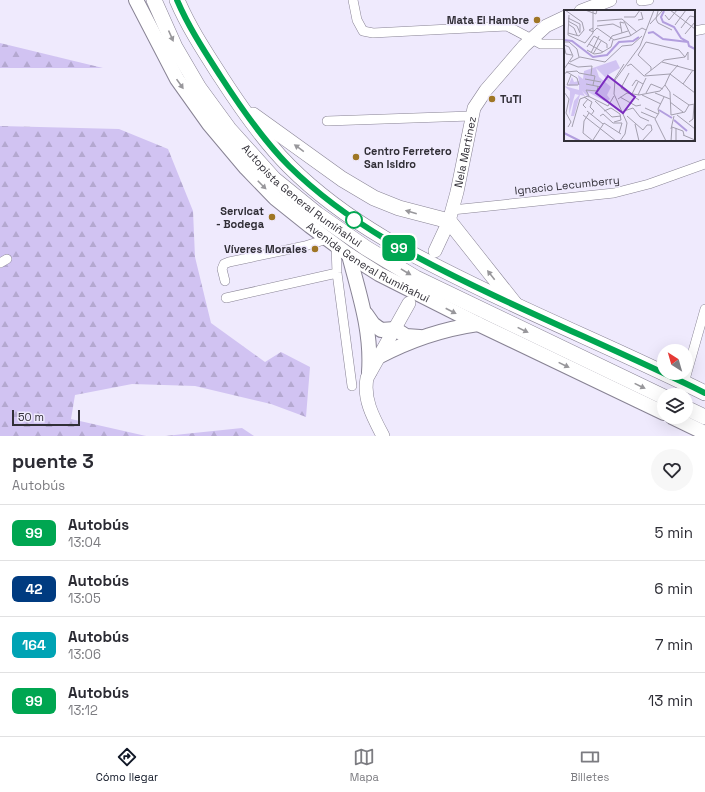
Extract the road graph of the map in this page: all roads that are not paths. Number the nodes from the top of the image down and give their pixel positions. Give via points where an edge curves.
1 (136, 0) edge
2 (154, 0) edge
3 (177, 0) edge
4 (353, 0) edge
5 (610, 0) edge
6 (584, 10) edge
7 (564, 17) edge
8 (705, 29) edge
9 (695, 31) edge
10 (532, 39) junction
11 (564, 44) edge
12 (239, 104) junction
13 (471, 116) junction
14 (326, 121) dead end
15 (705, 164) edge
16 (451, 216) junction
17 (332, 242) junction
18 (435, 251) dead end
19 (348, 255) junction
20 (337, 273) junction
21 (225, 281) dead end
22 (226, 298) dead end
23 (409, 303) dead end
24 (515, 305) junction
25 (364, 308) junction
26 (705, 309) edge
27 (478, 324) junction
28 (396, 330) junction
29 (424, 336) junction
30 (378, 357) junction
31 (369, 372) junction
32 (684, 382) junction
33 (352, 386) dead end
34 (705, 393) edge
35 (657, 394) edge
36 (657, 410) edge
37 (693, 411) edge
38 (705, 417) edge
39 (686, 424) edge
40 (705, 433) edge
41 (383, 436) edge

1 -> 17 main road, Avenida General Rumiñahui via 177,79 209,124 246,168 276,198
2 -> 35 highway, Autopista General Rumiñahui via 175,47 229,129 274,179 317,214 416,278
3 - 12 highway, Autopista General Rumiñahui via 188,25
4 - 10 street via 357,20 363,31 373,33 507,26
5 - 6 main road
7 - 10 main road, Nela Martínez via 546,26
8 - 9 street
10 - 11 street via 541,44
10 - 13 main road, Nela Martínez via 482,96
16 -> 12 highway via 398,208 374,198 342,180
12 - 24 highway, Autopista General Rumiñahui via 288,165 316,191 354,220 424,262
13 - 14 street
13 - 16 main road, Nela Martínez
15 - 16 street, Ignacio Lecumberry via 649,184 614,193
16 - 18 main road, Nela Martínez
24 -> 16 highway
17 - 19 main road, Avenida General Rumiñahui
17 - 20 street
17 - 21 street via 229,262 224,264 222,269
19 - 25 main road
19 -> 27 main road, Avenida General Rumiñahui via 379,274
20 - 22 street
20 - 33 street
23 - 28 main road
24 - 32 highway, Autopista General Rumiñahui
25 - 28 main road via 367,318 377,328
25 - 31 main road via 369,340
26 - 32 street
27 - 29 main road
27 -> 36 main road, Avenida General Rumiñahui
28 - 29 main road via 414,338
28 - 30 main road
29 - 30 main road
30 - 31 main road
31 - 41 main road via 366,384 367,399
32 - 34 highway, Autopista General Rumiñahui
37 - 38 highway
39 - 40 main road

